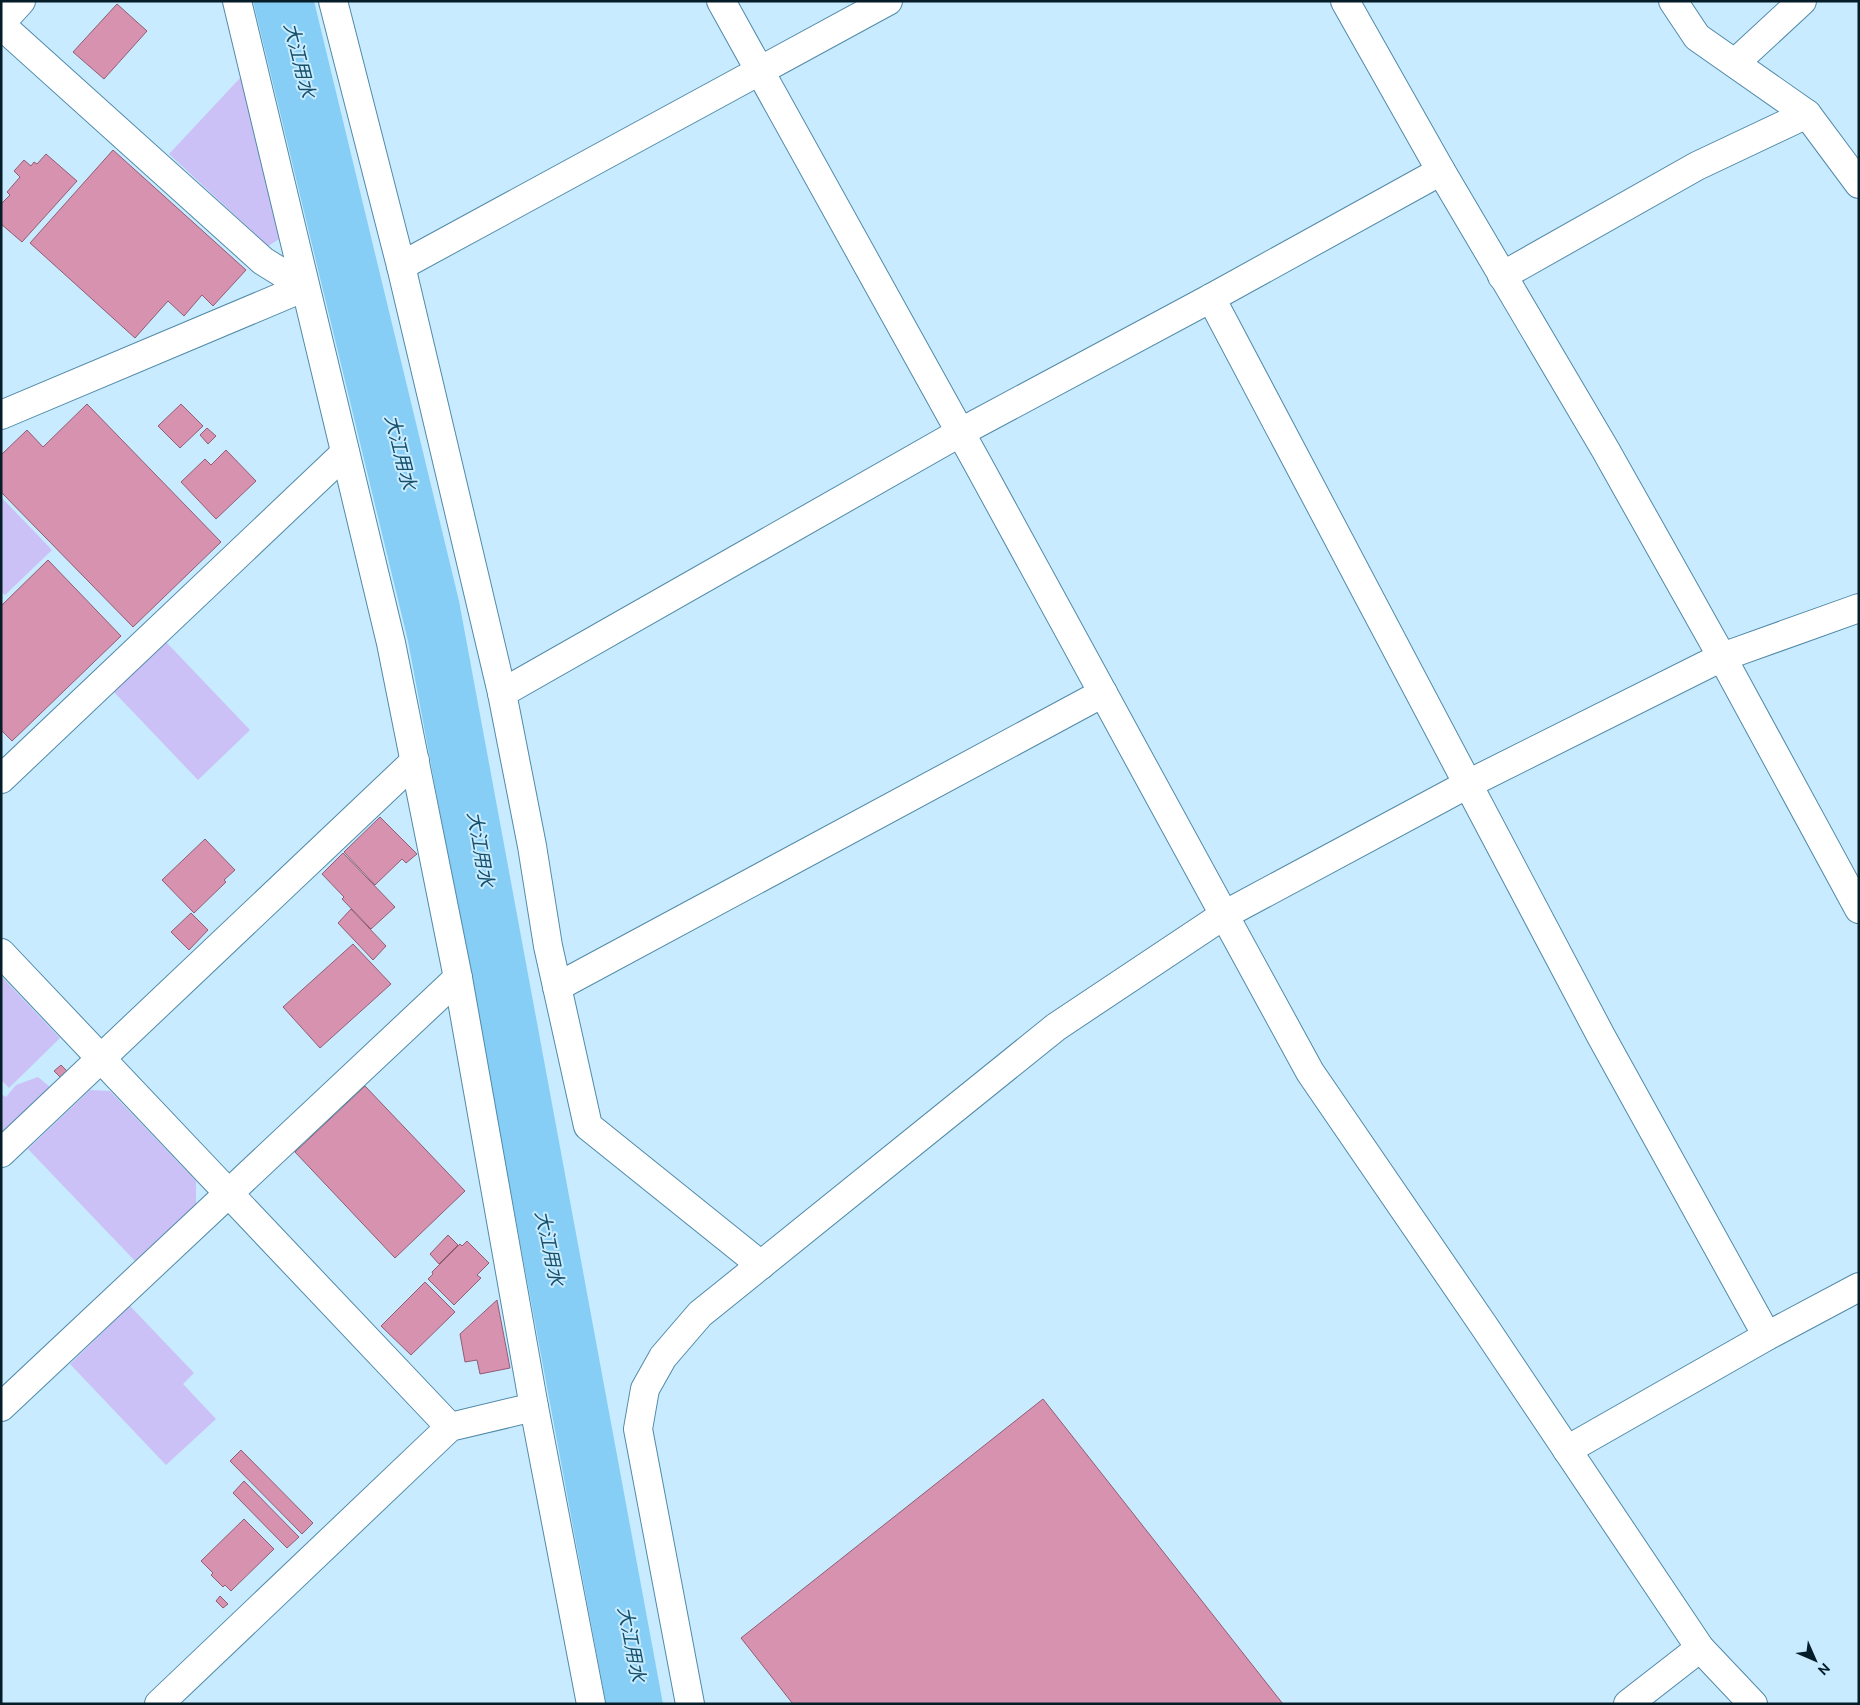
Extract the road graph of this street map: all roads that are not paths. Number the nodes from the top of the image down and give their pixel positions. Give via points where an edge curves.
1 (21, 1) edge
2 (237, 1) edge
3 (333, 1) edge
4 (721, 1) edge
5 (888, 1) edge
6 (1345, 1) edge
7 (1673, 1) edge
8 (1802, 1) edge
9 (1, 24) edge
10 (1735, 63) junction
11 (760, 71) junction
12 (1806, 114) junction
13 (1440, 171) junction
14 (1859, 184) edge
15 (401, 266) junction
16 (1502, 276) junction
17 (305, 287) junction
18 (1211, 298) junction
19 (1, 415) edge
20 (960, 432) junction
21 (345, 452) junction
22 (1859, 608) edge
23 (1722, 657) junction
24 (502, 693) junction
25 (1103, 693) junction
26 (415, 762) junction
27 (1, 779) edge
28 (1468, 784) junction
29 (1859, 909) edge
30 (1224, 915) junction
31 (1, 953) edge
32 (458, 978) junction
33 (557, 987) junction
34 (101, 1058) junction
35 (1, 1153) edge
36 (229, 1193) junction
37 (761, 1265) junction
38 (1859, 1287) edge
39 (1768, 1336) junction
40 (1, 1407) edge
41 (534, 1407) junction
42 (450, 1427) junction
43 (1567, 1450) junction
44 (1700, 1648) junction
45 (159, 1704) edge
46 (591, 1704) edge
47 (690, 1704) edge
48 (1628, 1704) edge
49 (1753, 1704) edge

1 - 9 street
2 - 17 street
3 - 15 street
4 - 11 street
5 - 11 street
6 - 13 street
7 - 10 street via 1697,37
8 - 10 street
9 - 17 street via 263,261
10 - 12 street
11 - 15 street
11 - 20 street
12 - 14 street
12 - 16 street via 1697,166
13 - 16 street
13 - 18 street
15 - 24 street
16 - 23 street
17 - 19 street
17 - 21 street
18 - 20 street
18 - 28 street
20 - 24 street
20 - 25 street
21 - 26 street via 391,643
21 - 27 street
22 - 23 street
23 - 28 street
23 - 29 street
24 - 33 street
25 - 30 street
25 - 33 street
26 - 32 street
26 - 34 street
28 - 30 street
28 - 39 street via 1601,1036
30 - 37 street via 1056,1027
30 - 43 street via 1310,1072
31 - 34 street
32 - 36 street
32 - 41 street
33 - 37 street via 588,1126
34 - 35 street
34 - 36 street
36 - 40 street
36 - 42 street
37 - 47 street via 700,1314 663,1357 645,1389 638,1429
38 - 39 street
39 - 43 street
41 - 42 street
41 - 46 street
42 - 45 street
43 - 44 street
44 - 48 street
44 - 49 street

